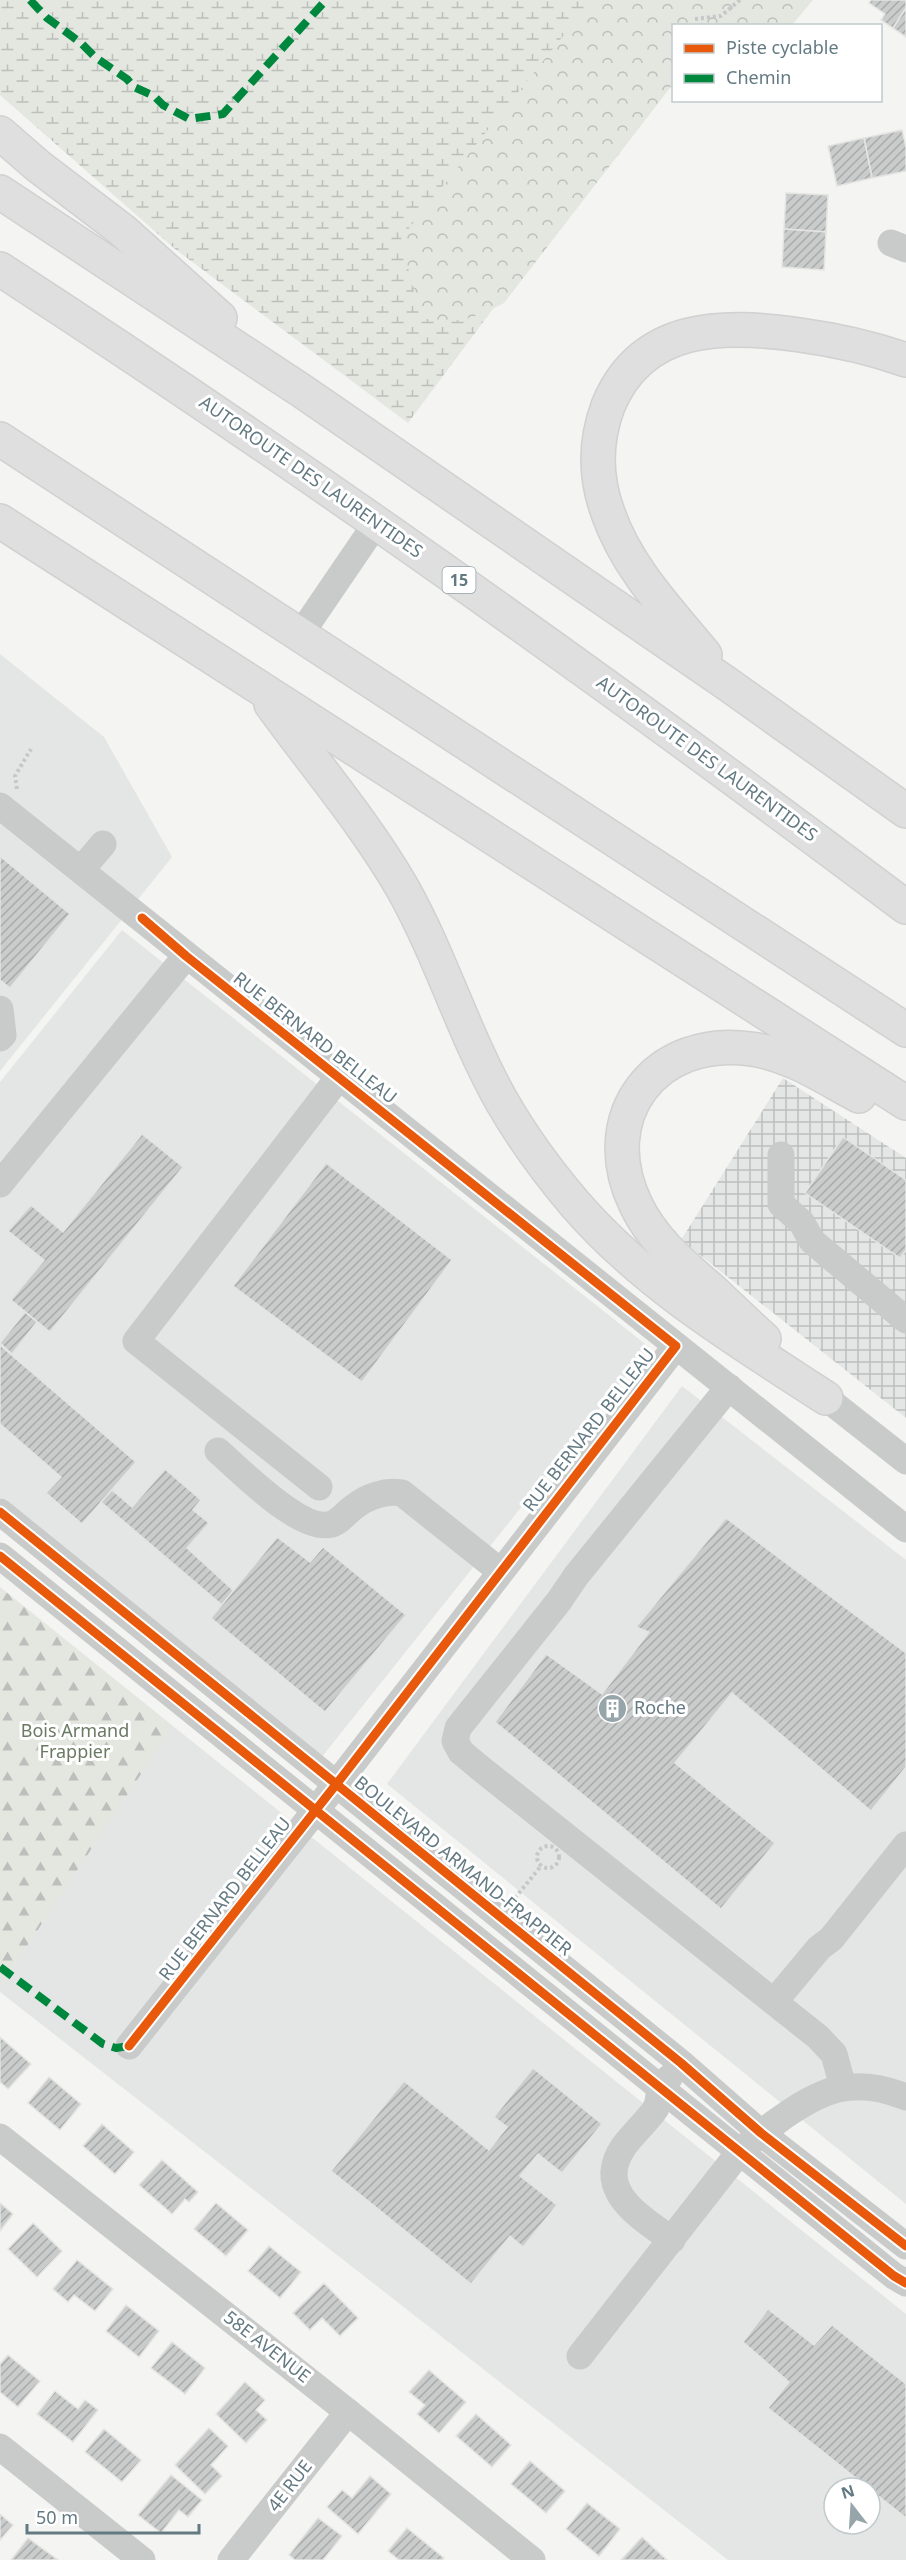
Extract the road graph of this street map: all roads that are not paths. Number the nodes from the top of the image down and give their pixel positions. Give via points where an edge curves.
1 (0, 133) edge
2 (0, 192) edge
3 (0, 268) edge
4 (906, 360) edge
5 (302, 391) junction
6 (0, 439) edge
7 (0, 521) edge
8 (377, 522) junction
9 (300, 635) junction
10 (726, 683) junction
11 (259, 687) junction
12 (3, 799) edge
13 (906, 811) edge
14 (103, 844) dead end
15 (81, 870) junction
16 (906, 907) edge
17 (186, 956) junction
18 (0, 1009) edge
19 (906, 1030) edge
20 (0, 1038) edge
21 (339, 1077) junction
22 (906, 1103) edge
23 (906, 1120) edge
24 (781, 1155) dead end
25 (0, 1184) edge
26 (906, 1320) edge
27 (676, 1346) junction
28 (729, 1387) junction
29 (826, 1398) junction
30 (218, 1451) dead end
31 (906, 1461) edge
32 (319, 1487) dead end
33 (0, 1512) edge
34 (906, 1529) edge
35 (0, 1556) edge
36 (500, 1571) junction
37 (336, 1785) junction
38 (316, 1810) junction
39 (906, 1845) edge
40 (774, 2002) junction
41 (129, 2046) dead end
42 (681, 2063) junction
43 (660, 2088) junction
44 (837, 2088) junction
45 (906, 2097) edge
46 (761, 2133) junction
47 (0, 2137) edge
48 (740, 2152) junction
49 (672, 2240) junction
50 (906, 2246) edge
51 (906, 2283) edge
52 (580, 2356) dead end
53 (348, 2412) junction
54 (0, 2447) edge
55 (142, 2560) edge
56 (231, 2560) edge
57 (532, 2560) edge

1 - 5 highway via 122,230
2 - 5 highway
3 - 8 highway, AUTOROUTE DES LAURENTIDES / 15
4 - 10 highway via 817,337 744,329 711,330 681,336 652,351 617,388 598,443 599,478 607,512 638,572
5 - 10 highway
6 - 9 highway
7 - 11 highway
8 - 9 street
8 - 16 highway, AUTOROUTE DES LAURENTIDES / 15
9 - 19 highway
10 - 13 highway
11 - 22 highway
11 - 29 highway via 355,815 395,876 501,1100 558,1184 612,1242 659,1284
12 - 15 street, RUE BERNARD BELLEAU
14 - 15 street
15 - 17 street, RUE BERNARD BELLEAU
17 - 21 street, RUE BERNARD BELLEAU
17 - 25 street
18 - 20 street
21 - 27 street, RUE BERNARD BELLEAU
21 - 32 street via 136,1341
23 - 29 highway via 784,1058 730,1047 700,1050 664,1066 643,1085 626,1118 622,1145 625,1175 634,1202 649,1227 681,1264
24 - 26 street via 781,1204 802,1223 812,1241
27 - 28 street
27 - 36 street, RUE BERNARD BELLEAU
28 - 34 street
28 - 40 street via 458,1728 455,1741 461,1752 479,1767
29 - 31 street
30 - 36 street via 289,1512 320,1524 334,1524 367,1499 402,1493
33 - 37 street, BOULEVARD ARMAND-FRAPPIER
35 - 38 street
36 - 37 street, RUE BERNARD BELLEAU
37 - 38 street, RUE BERNARD BELLEAU
37 - 42 street, BOULEVARD ARMAND-FRAPPIER
38 - 41 street, RUE BERNARD BELLEAU
38 - 43 street
39 - 40 street via 831,1939
40 - 44 street via 818,2037 821,2057
42 - 43 street
42 - 46 street, BOULEVARD ARMAND-FRAPPIER
43 - 48 street
43 - 49 street via 660,2101 624,2147 614,2180 628,2207
44 - 45 street via 879,2088
44 - 46 street via 808,2100
46 - 48 street
46 - 50 street, BOULEVARD ARMAND-FRAPPIER
47 - 53 street, 58E AVENUE
48 - 49 street
48 - 51 street
49 - 52 street
53 - 56 street, 4E RUE
53 - 57 street, 58E AVENUE
54 - 55 street

